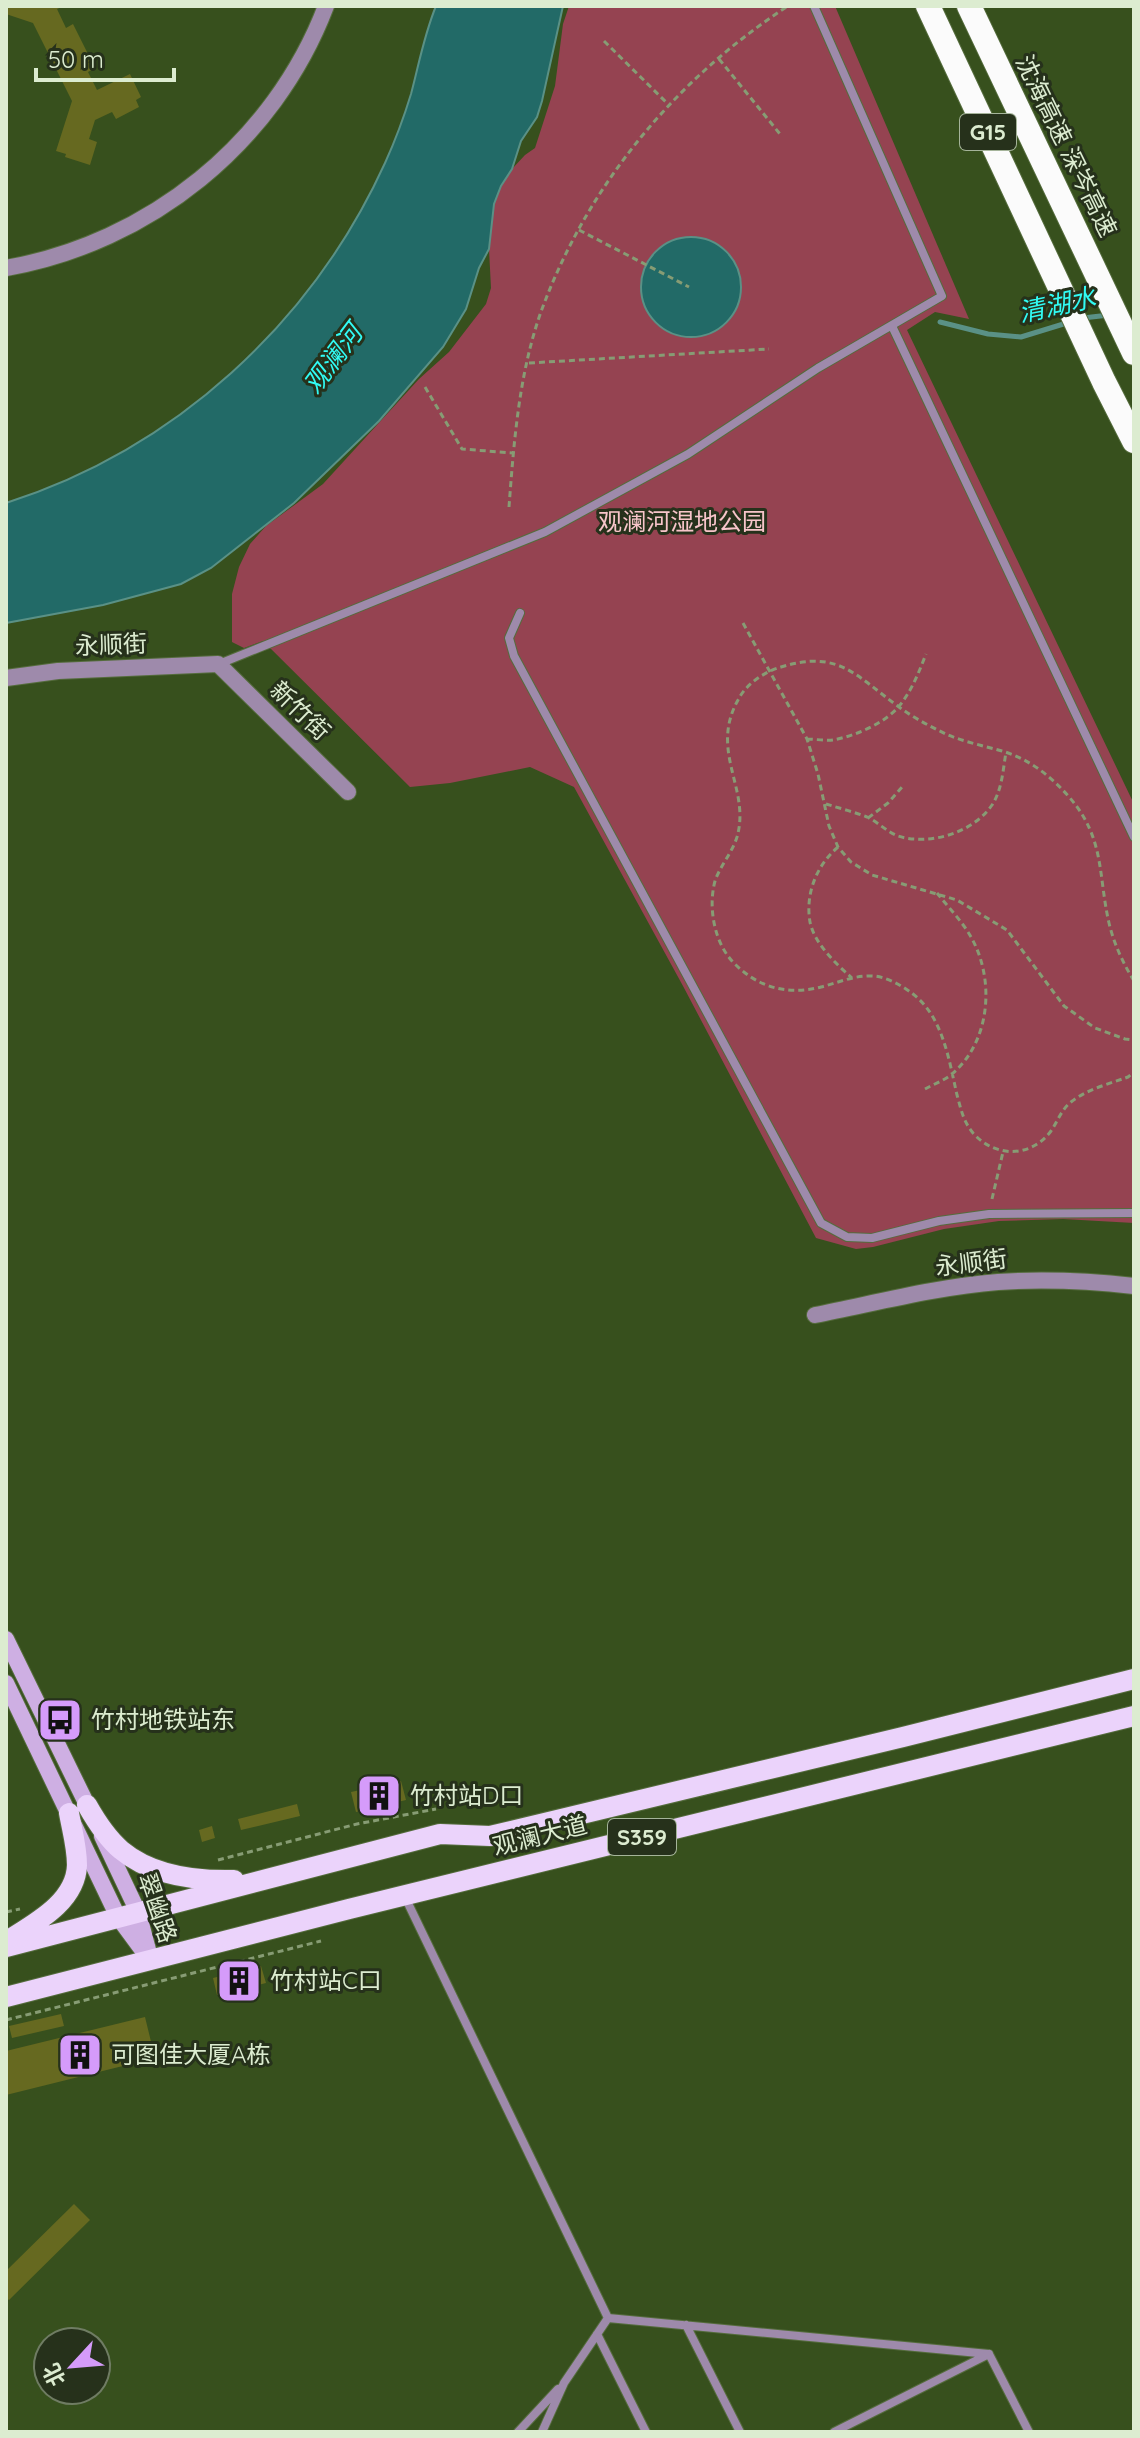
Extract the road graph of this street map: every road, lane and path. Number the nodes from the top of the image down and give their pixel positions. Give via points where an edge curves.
1 (326, 6) edge
2 (788, 6) edge
3 (814, 6) edge
4 (928, 6) edge
5 (969, 6) edge
6 (604, 41) dead end
7 (718, 58) junction
8 (668, 104) junction
9 (780, 134) dead end
10 (578, 229) junction
11 (6, 268) edge
12 (689, 287) dead end
13 (892, 326) junction
14 (769, 349) dead end
15 (1134, 353) edge
16 (528, 364) junction
17 (425, 387) dead end
18 (1134, 441) edge
19 (513, 453) junction
20 (509, 507) dead end
21 (520, 613) dead end
22 (743, 623) dead end
23 (926, 654) dead end
24 (218, 664) junction
25 (769, 671) junction
26 (6, 678) edge
27 (899, 707) junction
28 (807, 739) junction
29 (1006, 752) junction
30 (902, 787) dead end
31 (348, 792) dead end
32 (824, 804) junction
33 (868, 818) junction
34 (1134, 837) edge
35 (838, 847) junction
36 (937, 893) junction
37 (852, 978) junction
38 (1134, 981) edge
39 (1134, 1040) edge
40 (1134, 1072) edge
41 (952, 1074) junction
42 (925, 1089) dead end
43 (1003, 1152) junction
44 (1134, 1213) edge
45 (989, 1214) junction
46 (1134, 1286) edge
47 (815, 1315) dead end
48 (6, 1639) edge
49 (1134, 1679) edge
50 (6, 1683) edge
51 (1134, 1716) edge
52 (78, 1809) junction
53 (436, 1809) dead end
54 (205, 1863) dead end
55 (270, 1878) junction
56 (404, 1896) junction
57 (128, 1915) junction
58 (321, 1941) dead end
59 (6, 1944) edge
60 (151, 1961) junction
61 (6, 1997) edge
62 (6, 2020) edge
63 (608, 2318) junction
64 (686, 2325) junction
65 (597, 2334) junction
66 (989, 2354) junction
67 (564, 2383) junction
68 (518, 2432) edge
69 (542, 2432) edge
70 (646, 2432) edge
71 (740, 2432) edge
72 (834, 2432) edge
73 (1029, 2432) edge

1 - 11 street via 276,97 193,185 133,226 66,254
2 - 7 path
3 - 13 lane via 942,296
4 - 18 highway, G15
5 - 15 highway, 沈海高速 深岑高速 / G15
6 - 8 path
7 - 8 path
7 - 9 path
8 - 10 path via 621,162
10 - 12 path
10 - 16 path via 542,310
13 - 24 lane via 688,454 545,532
13 - 34 lane
14 - 16 path
16 - 19 path
17 - 19 path via 462,449
19 - 20 path
21 - 45 lane via 509,638 514,656 821,1223 847,1237 872,1238
22 - 25 path
23 - 27 path
24 - 26 street, 永顺街
24 - 31 street, 新竹街
25 - 27 path via 824,661 865,679
25 - 28 path
25 - 37 path via 738,700 730,724 727,749 740,814 737,838 715,882 719,941 751,977 772,988 796,992
27 - 28 path via 857,732 832,740
27 - 29 path via 950,736
28 - 32 path
29 - 33 path via 991,806 960,830 916,841
29 - 38 path via 1049,776 1083,816 1100,857 1115,944
30 - 33 path
32 - 33 path
32 - 35 path
35 - 36 path via 872,875
35 - 37 path via 815,875 810,923 837,965
36 - 39 path via 1007,930 1064,1006 1095,1028
36 - 41 path via 983,963 982,1030
37 - 41 path via 871,975 916,996 931,1013
40 - 43 path via 1066,1106 1040,1143
41 - 42 path
41 - 43 path via 963,1119 975,1135
43 - 45 path
44 - 45 lane
46 - 47 street, 永顺街 via 996,1282
48 - 52 main road, 翠幽路
49 - 55 main road, 观澜大道 / S359 via 490,1836 440,1834
50 - 52 main road, 翠幽路
51 - 56 main road, 观澜大道 / S359
52 - 55 main road via 120,1849 156,1869 206,1880
52 - 57 main road, 翠幽路
52 - 59 main road via 72,1885 57,1905
53 - 54 path
55 - 57 main road, 观澜大道 / S359
56 - 60 main road, 观澜大道 / S359
56 - 63 lane
57 - 59 main road, 观澜大道 / S359
57 - 60 main road, 翠幽路
58 - 62 path
60 - 61 main road, 观澜大道 / S359
63 - 64 lane
63 - 65 lane
64 - 66 lane
64 - 71 lane
65 - 67 lane
65 - 70 lane
66 - 72 lane
66 - 73 lane
67 - 68 lane
67 - 69 lane

